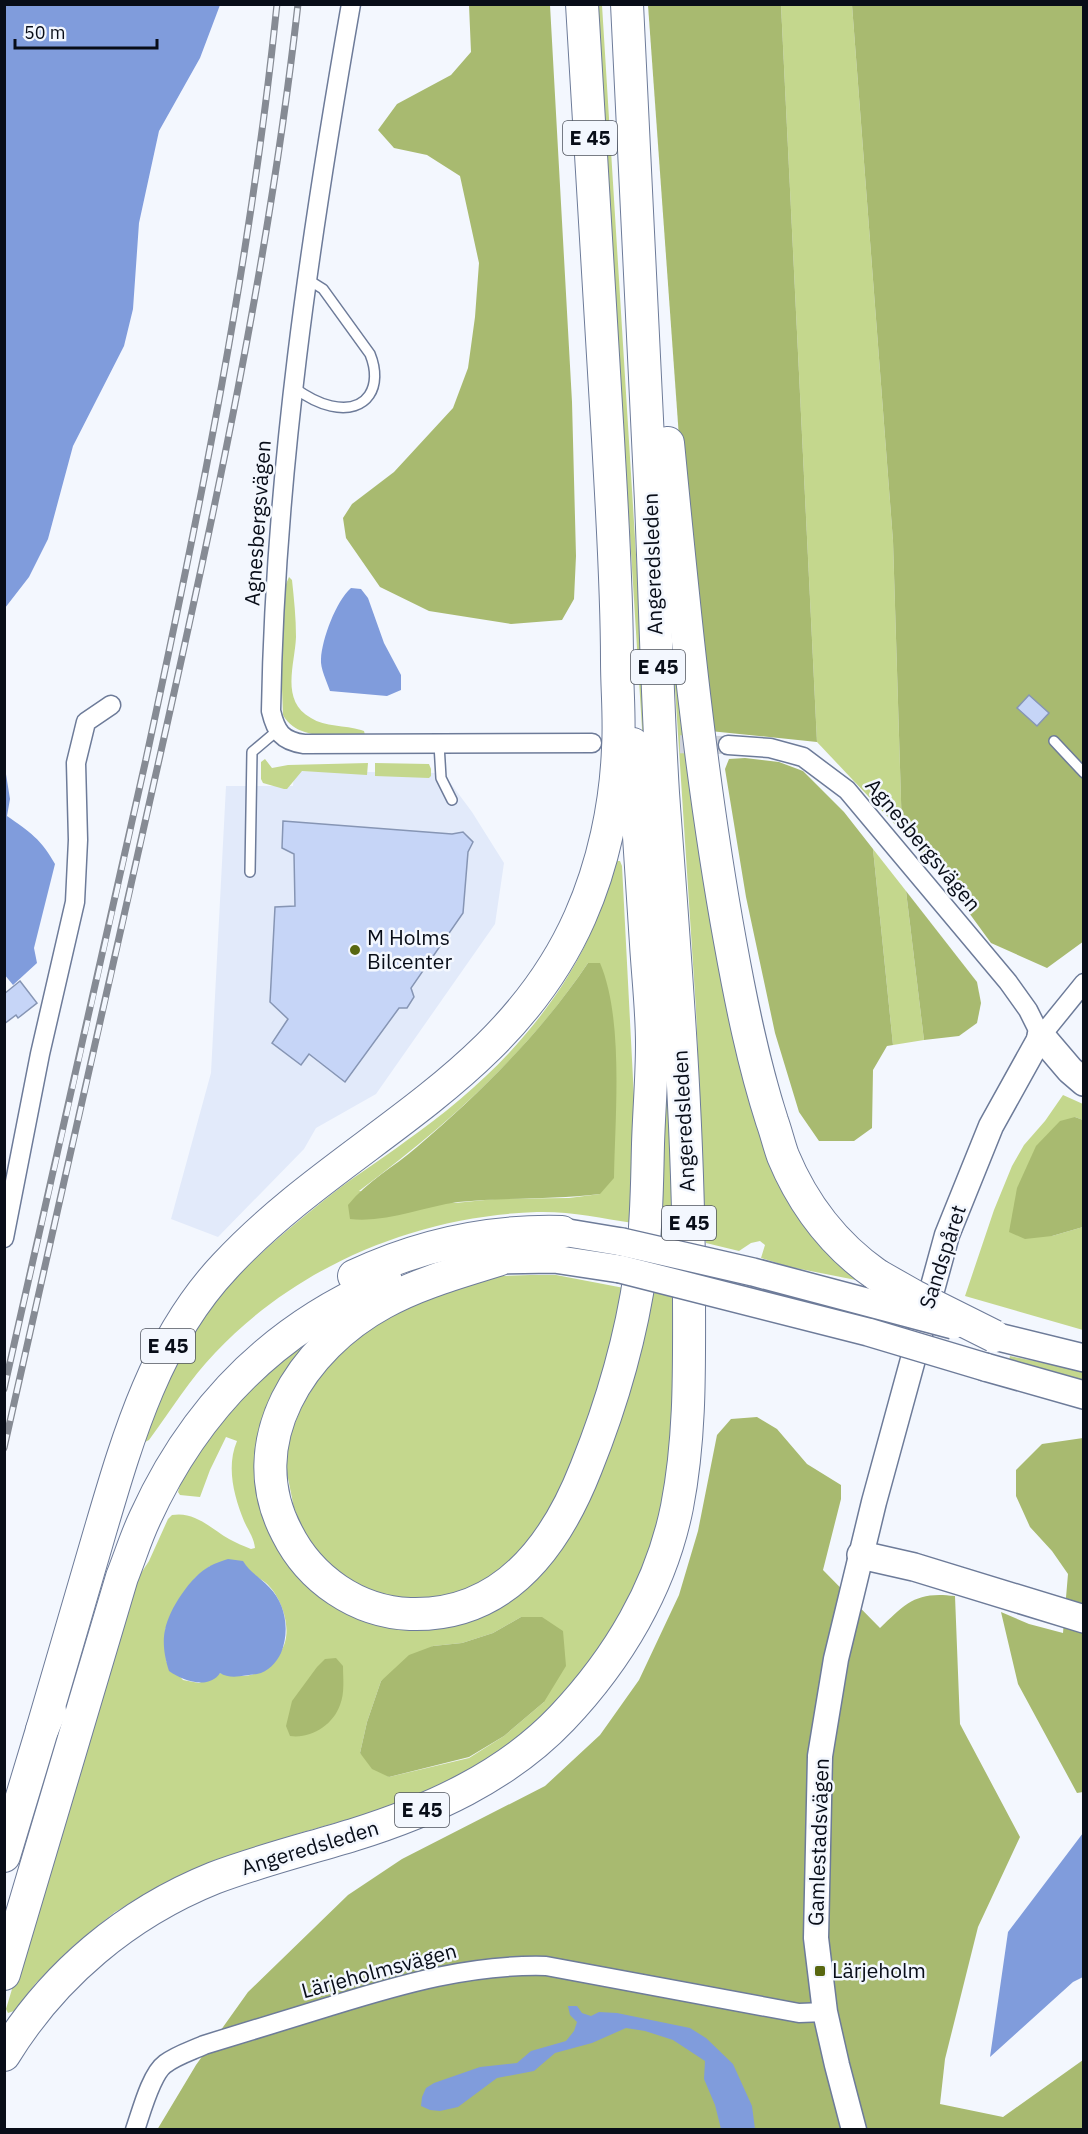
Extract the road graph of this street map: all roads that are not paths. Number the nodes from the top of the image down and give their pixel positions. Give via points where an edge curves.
1 (351, 4) edge
2 (582, 4) edge
3 (627, 4) edge
4 (640, 246) junction
5 (307, 279) junction
6 (292, 387) junction
7 (616, 585) junction
8 (111, 705) dead end
9 (278, 730) junction
10 (1054, 741) dead end
11 (592, 743) dead end
12 (439, 744) junction
13 (728, 745) tunnel mouth
14 (1083, 773) edge
15 (452, 800) dead end
16 (250, 872) dead end
17 (1083, 983) edge
18 (1041, 1036) junction
19 (1083, 1082) edge
20 (562, 1232) joint
21 (4, 1238) edge
22 (498, 1260) junction
23 (994, 1336) junction
24 (1055, 1352) junction
25 (1083, 1352) edge
26 (1083, 1358) edge
27 (1083, 1395) edge
28 (861, 1555) junction
29 (1083, 1619) edge
30 (42, 1730) junction
31 (4, 1856) edge
32 (4, 1974) edge
33 (825, 2012) junction
34 (4, 2055) edge
35 (135, 2130) edge
36 (854, 2130) edge

1 - 5 street, Agnesbergsvägen
2 - 7 highway, Angeredsleden / E 45
3 - 4 highway, Angeredsleden / E 45
4 - 23 highway, bridge via 655,303 679,556 717,868 765,1100 794,1178 830,1235 876,1275
4 - 34 highway, Angeredsleden / E 45 via 663,783 689,1221 688,1421 681,1484 666,1548 638,1614 602,1672 535,1744 479,1782 417,1813 217,1877 154,1907 125,1925 52,1989
5 - 6 street, Agnesbergsvägen
5 - 6 lane via 323,289 370,354 376,379 372,392 351,408 308,398
6 - 9 street, Agnesbergsvägen via 272,627 271,711
7 - 22 highway via 631,694 652,1041 646,1222 621,1364 581,1482 553,1536 525,1569 488,1597 448,1611 408,1614 374,1608 321,1578 303,1560 284,1529 270,1476 273,1441 281,1413 292,1388 309,1365 361,1316 425,1284
7 - 30 highway, E 45 via 618,749 610,818 592,886 568,943 532,999 486,1051 261,1231 223,1268 184,1318 157,1369 127,1441
8 - 21 street via 86,722 76,763 75,902
9 - 12 street via 288,741 304,744
9 - 16 lane via 252,752
10 - 14 lane
11 - 12 street
12 - 15 lane via 441,778
13 - 18 street, Agnesbergsvägen via 770,748 803,757 847,790 1008,982
17 - 18 street, Sandspåret
18 - 19 main road
18 - 28 street, Sandspåret via 991,1126 947,1235
20 - 23 main road, bridge via 753,1272
20 - 30 highway via 484,1236 393,1259 328,1288 246,1346 193,1402 157,1459 122,1529
22 - 27 main road, bridge via 554,1259 620,1269 868,1332
22 - 32 highway via 448,1265 388,1280 314,1318 241,1376 181,1450 144,1519 122,1577
23 - 24 main road
24 - 25 main road
24 - 26 main road
28 - 29 main road via 914,1567
28 - 33 street, Gamlestadsvägen via 836,1659 820,1756 816,1938
30 - 31 highway, E 45
33 - 35 street, Lärjeholmsvägen via 800,2013 546,1966 463,1970 391,1987 180,2055 163,2065 155,2077
33 - 36 street, Gamlestadsvägen

